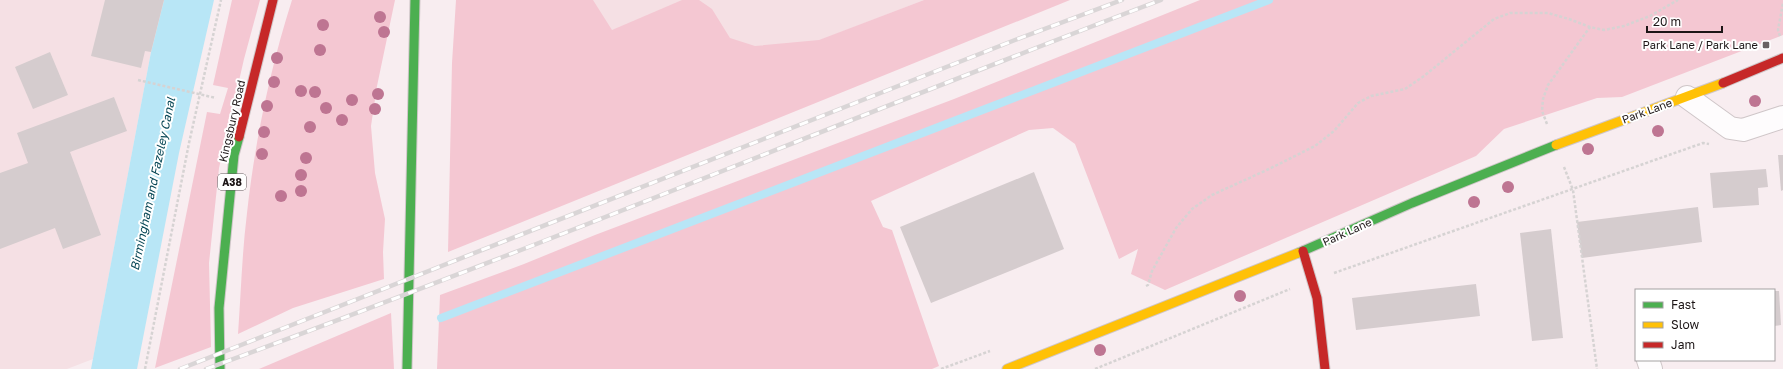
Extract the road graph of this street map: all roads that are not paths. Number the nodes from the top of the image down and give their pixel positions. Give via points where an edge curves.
1 (273, 0) edge
2 (415, 0) edge
3 (1783, 58) edge
4 (1687, 97) junction
5 (1783, 117) edge
6 (1303, 251) junction
7 (220, 369) edge
8 (407, 369) edge
9 (1007, 369) edge
10 (1325, 369) edge

1 - 7 main road, Kingsbury Road / A38 via 234,155 220,308
2 - 8 main road
3 - 4 main road, Park Lane
4 - 5 street, Park Lane via 1730,128 1743,130
4 - 6 main road, Park Lane via 1555,145
6 - 9 main road, Park Lane
6 - 10 main road via 1317,298

